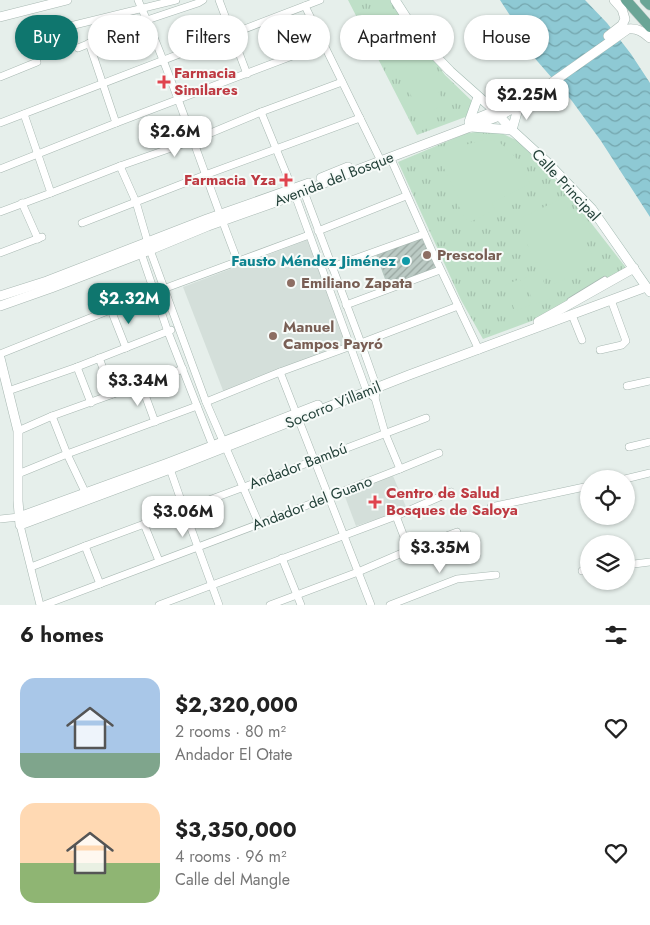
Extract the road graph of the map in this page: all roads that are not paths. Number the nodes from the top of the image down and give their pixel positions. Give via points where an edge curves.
1 (67, 0) edge
2 (138, 0) edge
3 (176, 0) edge
4 (203, 0) edge
5 (219, 0) edge
6 (320, 0) edge
7 (395, 0) edge
8 (614, 0) edge
9 (626, 0) edge
10 (644, 0) edge
11 (650, 5) edge
12 (305, 6) junction
13 (142, 8) junction
14 (145, 15) edge
15 (225, 15) edge
16 (310, 15) edge
17 (158, 16) edge
18 (0, 17) edge
19 (78, 24) edge
20 (650, 27) edge
21 (248, 28) edge
22 (623, 28) junction
23 (650, 38) edge
24 (88, 43) edge
25 (78, 48) dead end
26 (158, 48) edge
27 (330, 57) edge
28 (168, 58) edge
29 (95, 60) edge
30 (163, 60) junction
31 (242, 60) edge
32 (283, 60) edge
33 (37, 62) dead end
34 (247, 74) junction
35 (0, 78) edge
36 (342, 82) junction
37 (103, 84) junction
38 (478, 97) junction
39 (178, 100) junction
40 (521, 102) junction
41 (261, 112) junction
42 (24, 114) junction
43 (497, 114) junction
44 (360, 118) junction
45 (0, 123) edge
46 (116, 123) junction
47 (470, 124) junction
48 (512, 130) junction
49 (194, 140) junction
50 (276, 149) junction
51 (38, 154) junction
52 (383, 158) junction
53 (120, 166) junction
54 (0, 169) edge
55 (205, 175) junction
56 (298, 191) junction
57 (51, 193) junction
58 (406, 196) junction
59 (136, 202) junction
60 (22, 203) junction
61 (0, 212) edge
62 (221, 218) junction
63 (82, 223) dead end
64 (318, 231) junction
65 (424, 234) junction
66 (308, 235) junction
67 (149, 246) junction
68 (140, 250) junction
69 (0, 253) edge
70 (238, 262) junction
71 (332, 267) junction
72 (634, 268) junction
73 (440, 270) junction
74 (79, 273) junction
75 (164, 289) junction
76 (648, 290) edge
77 (155, 292) junction
78 (0, 296) edge
79 (611, 300) junction
80 (346, 304) junction
81 (0, 306) edge
82 (458, 306) junction
83 (111, 310) junction
84 (572, 315) junction
85 (178, 328) junction
86 (168, 332) junction
87 (582, 340) dead end
88 (361, 343) junction
89 (351, 346) junction
90 (477, 347) junction
91 (126, 348) junction
92 (600, 350) dead end
93 (0, 358) edge
94 (99, 358) junction
95 (78, 367) junction
96 (183, 370) junction
97 (280, 372) junction
98 (650, 381) edge
99 (141, 384) junction
100 (627, 386) dead end
101 (372, 390) junction
102 (8, 392) junction
103 (113, 394) junction
104 (206, 402) junction
105 (91, 403) junction
106 (197, 406) junction
107 (52, 416) junction
108 (297, 416) junction
109 (426, 418) dead end
110 (155, 422) junction
111 (18, 431) junction
112 (385, 433) junction
113 (650, 442) edge
114 (225, 445) junction
115 (629, 447) dead end
116 (214, 449) junction
117 (438, 453) dead end
118 (67, 454) junction
119 (314, 460) junction
120 (169, 466) junction
121 (400, 469) junction
122 (18, 474) junction
123 (650, 474) edge
124 (635, 477) edge
125 (244, 488) junction
126 (580, 488) edge
127 (451, 492) dead end
128 (87, 496) junction
129 (329, 497) junction
130 (491, 507) dead end
131 (184, 509) junction
132 (396, 516) junction
133 (0, 519) edge
134 (19, 521) junction
135 (144, 524) junction
136 (259, 524) junction
137 (457, 532) dead end
138 (344, 536) junction
139 (85, 546) junction
140 (198, 546) junction
141 (409, 550) junction
142 (282, 558) junction
143 (159, 561) junction
144 (650, 562) edge
145 (635, 564) edge
146 (30, 567) junction
147 (358, 572) junction
148 (496, 575) dead end
149 (100, 584) junction
150 (211, 584) junction
151 (296, 595) junction
152 (40, 605) edge
153 (44, 605) edge
154 (159, 605) edge
155 (219, 605) edge
156 (270, 605) edge
157 (301, 605) edge
158 (370, 605) edge
159 (390, 605) edge

1 - 18 street
2 - 13 street
3 - 13 street
4 - 17 street
5 - 15 street
6 - 12 street
7 - 38 street, Calle Principal via 422,42
8 - 22 street via 624,14
9 - 20 main road
10 - 11 main road
12 - 16 street
12 - 21 street
13 - 14 street
13 - 19 street
22 - 23 street via 638,29
22 - 40 street, Avenida del Bosque
24 - 25 street
26 - 30 street
27 - 36 street
28 - 30 street
29 - 37 street
30 - 37 street
30 - 39 street
31 - 34 street
32 - 34 street
33 - 35 street
34 - 39 street
36 - 41 street
36 - 44 street
37 - 42 street
37 - 46 street
38 - 43 street, Calle Principal
38 - 47 street
39 - 46 street
39 - 49 street
40 - 43 street, Avenida del Bosque
40 - 48 street
41 - 49 street
41 - 50 street
42 - 45 street
42 - 51 street
43 - 47 street, Avenida del Bosque
43 - 48 street, Calle Principal
44 - 50 street
44 - 52 street
46 - 51 street
47 - 48 street
47 - 52 street, Avenida del Bosque
48 - 72 street, Calle Principal via 592,209
49 - 53 street
49 - 55 street
50 - 55 street
50 - 56 street
51 - 54 street
51 - 57 street
52 - 56 street, Avenida del Bosque via 334,172
52 - 58 street
53 - 57 street
53 - 59 street
55 - 59 street
55 - 62 street
56 - 62 street, Avenida del Bosque
56 - 64 street
56 - 66 street
57 - 60 street
58 - 64 street
58 - 65 street
59 - 63 street
59 - 67 street
60 - 61 street
60 - 69 street via 40,238
62 - 67 street, Avenida del Bosque
62 - 70 street
64 - 71 street
65 - 71 street
65 - 73 street
66 - 70 street
66 - 89 street
67 - 68 street, Avenida del Bosque
67 - 75 street
68 - 74 street, Avenida del Bosque
68 - 77 street
70 - 75 street
71 - 80 street
72 - 76 street, Calle Principal
72 - 90 street, Socorro Villamil via 542,321
73 - 80 street
73 - 82 street
74 - 78 street, Avenida del Bosque
74 - 81 street, Avenida del Bosque
75 - 77 street
75 - 85 street
76 - 79 street, Socorro Villamil
77 - 83 street
77 - 86 street
79 - 84 street, Socorro Villamil
79 - 92 street via 626,342
80 - 88 street
82 - 88 street
82 - 90 street
83 - 91 street
83 - 93 street
84 - 87 street
84 - 90 street, Socorro Villamil
85 - 86 street
85 - 104 street
86 - 91 street
86 - 96 street
88 - 101 street
89 - 97 street
89 - 101 street
90 - 101 street, Socorro Villamil
91 - 94 street
93 - 102 street
94 - 95 street
94 - 103 street
95 - 102 street
95 - 105 street
96 - 99 street
96 - 106 street
97 - 104 street
97 - 108 street
98 - 100 street
99 - 103 street
99 - 110 street
101 - 108 street, Socorro Villamil
101 - 112 street
102 - 111 street
103 - 105 street
104 - 114 street
105 - 107 street
106 - 110 street
106 - 116 street
107 - 111 street
107 - 118 street
108 - 114 street, Socorro Villamil
108 - 119 street
109 - 112 street, Andador Bambú
110 - 118 street
111 - 122 street
112 - 119 street, Andador Bambú
112 - 121 street
113 - 115 street
114 - 116 street, Socorro Villamil
114 - 125 street
116 - 120 street, Socorro Villamil
117 - 121 street, Andador del Guano
118 - 122 street
118 - 128 street
119 - 125 street, Andador Bambú
119 - 129 street
120 - 128 street, Socorro Villamil
120 - 131 street
121 - 129 street, Andador del Guano
122 - 134 street
123 - 124 street
125 - 131 street, Andador Bambú
125 - 136 street
126 - 130 street
127 - 132 street
128 - 134 street, Socorro Villamil
129 - 136 street, Andador del Guano
129 - 138 street
131 - 135 street, Andador Bambú
131 - 140 street
132 - 138 street
132 - 141 street
133 - 134 street
134 - 146 street
135 - 139 street, Andador Bambú
135 - 143 street
136 - 140 street, Andador del Guano
137 - 141 street
138 - 142 street
138 - 147 street
139 - 146 street, Andador Bambú
139 - 149 street
140 - 143 street, Andador del Guano
140 - 150 street
141 - 147 street
142 - 150 street
142 - 151 street
143 - 149 street, Andador del Guano
144 - 145 street
146 - 152 street
147 - 151 street
147 - 158 street
148 - 159 street via 457,579
149 - 153 street, Andador del Guano
150 - 154 street
150 - 155 street
151 - 156 street
151 - 157 street

